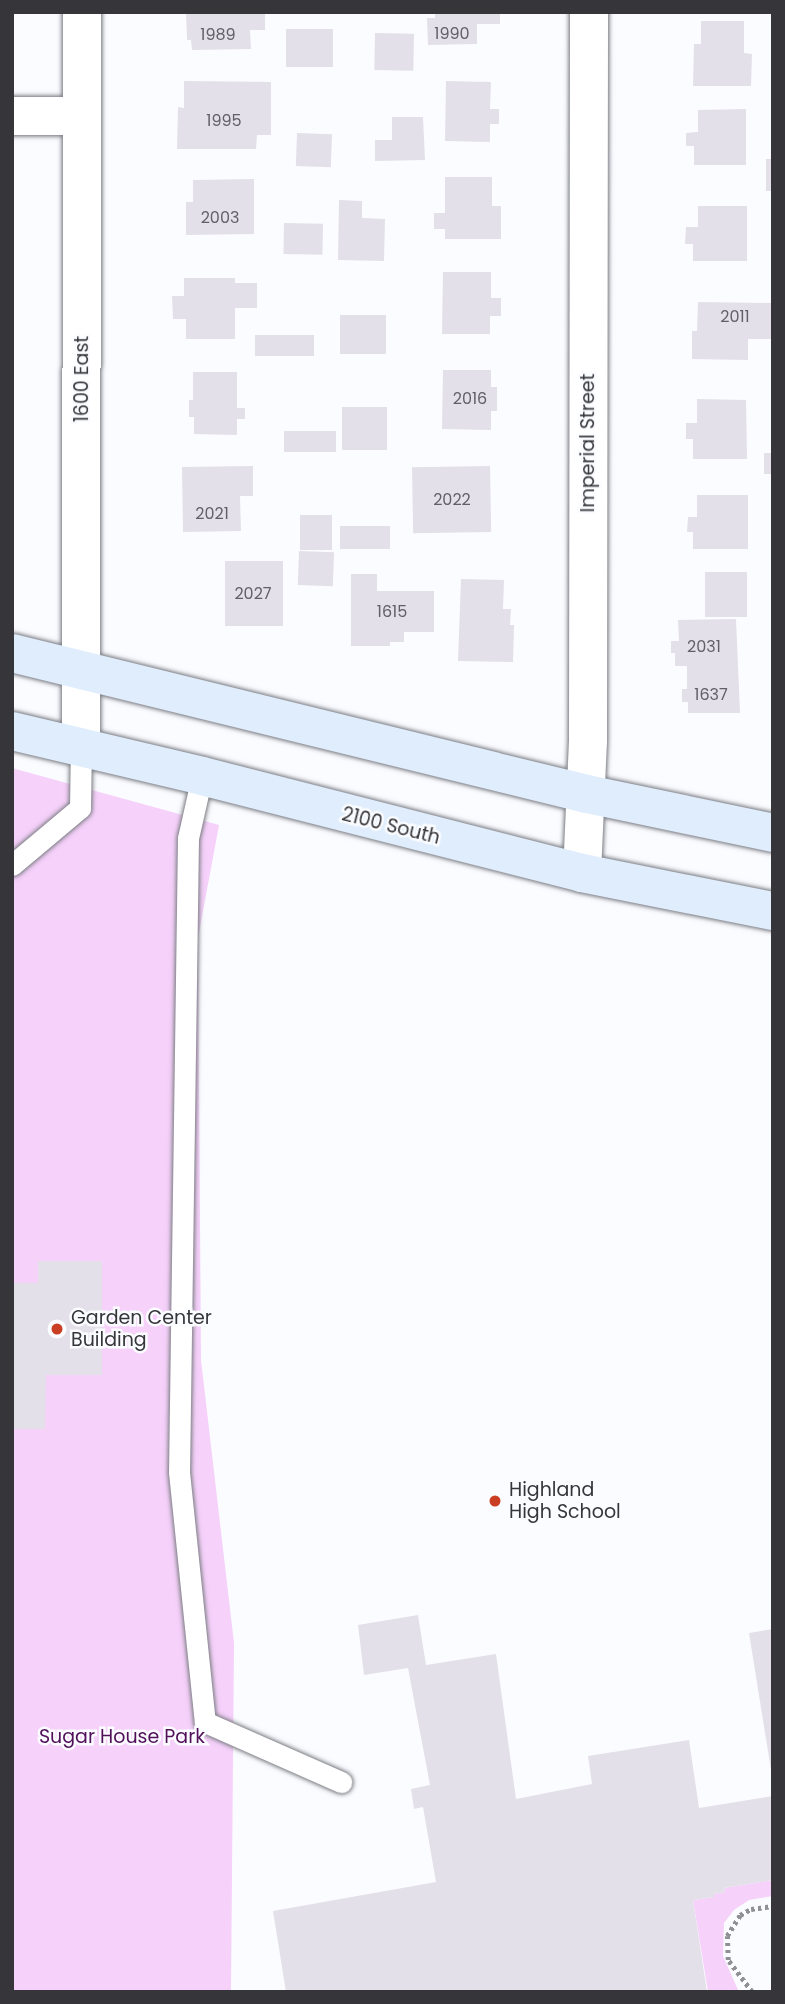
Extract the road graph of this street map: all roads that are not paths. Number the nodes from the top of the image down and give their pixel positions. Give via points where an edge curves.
1 (82, 12) edge
2 (589, 12) edge
3 (12, 116) edge
4 (82, 116) junction
5 (12, 653) edge
6 (81, 668) junction
7 (12, 731) edge
8 (81, 746) junction
9 (202, 776) junction
10 (587, 794) junction
11 (773, 833) edge
12 (12, 865) edge
13 (582, 873) junction
14 (773, 911) edge
15 (341, 1782) dead end

1 - 4 street, 1600 East
2 - 10 street, Imperial Street
3 - 4 street
4 - 6 street, 1600 East
5 - 6 main road
6 - 8 street, 1600 East
6 - 10 main road
7 - 8 main road, 2100 South
8 - 9 main road, 2100 South
8 - 12 lane via 79,808
9 - 13 main road, 2100 South
9 - 15 lane via 188,838 179,1472 205,1722
10 - 11 main road
10 - 13 street, Imperial Street
13 - 14 main road, 2100 South

